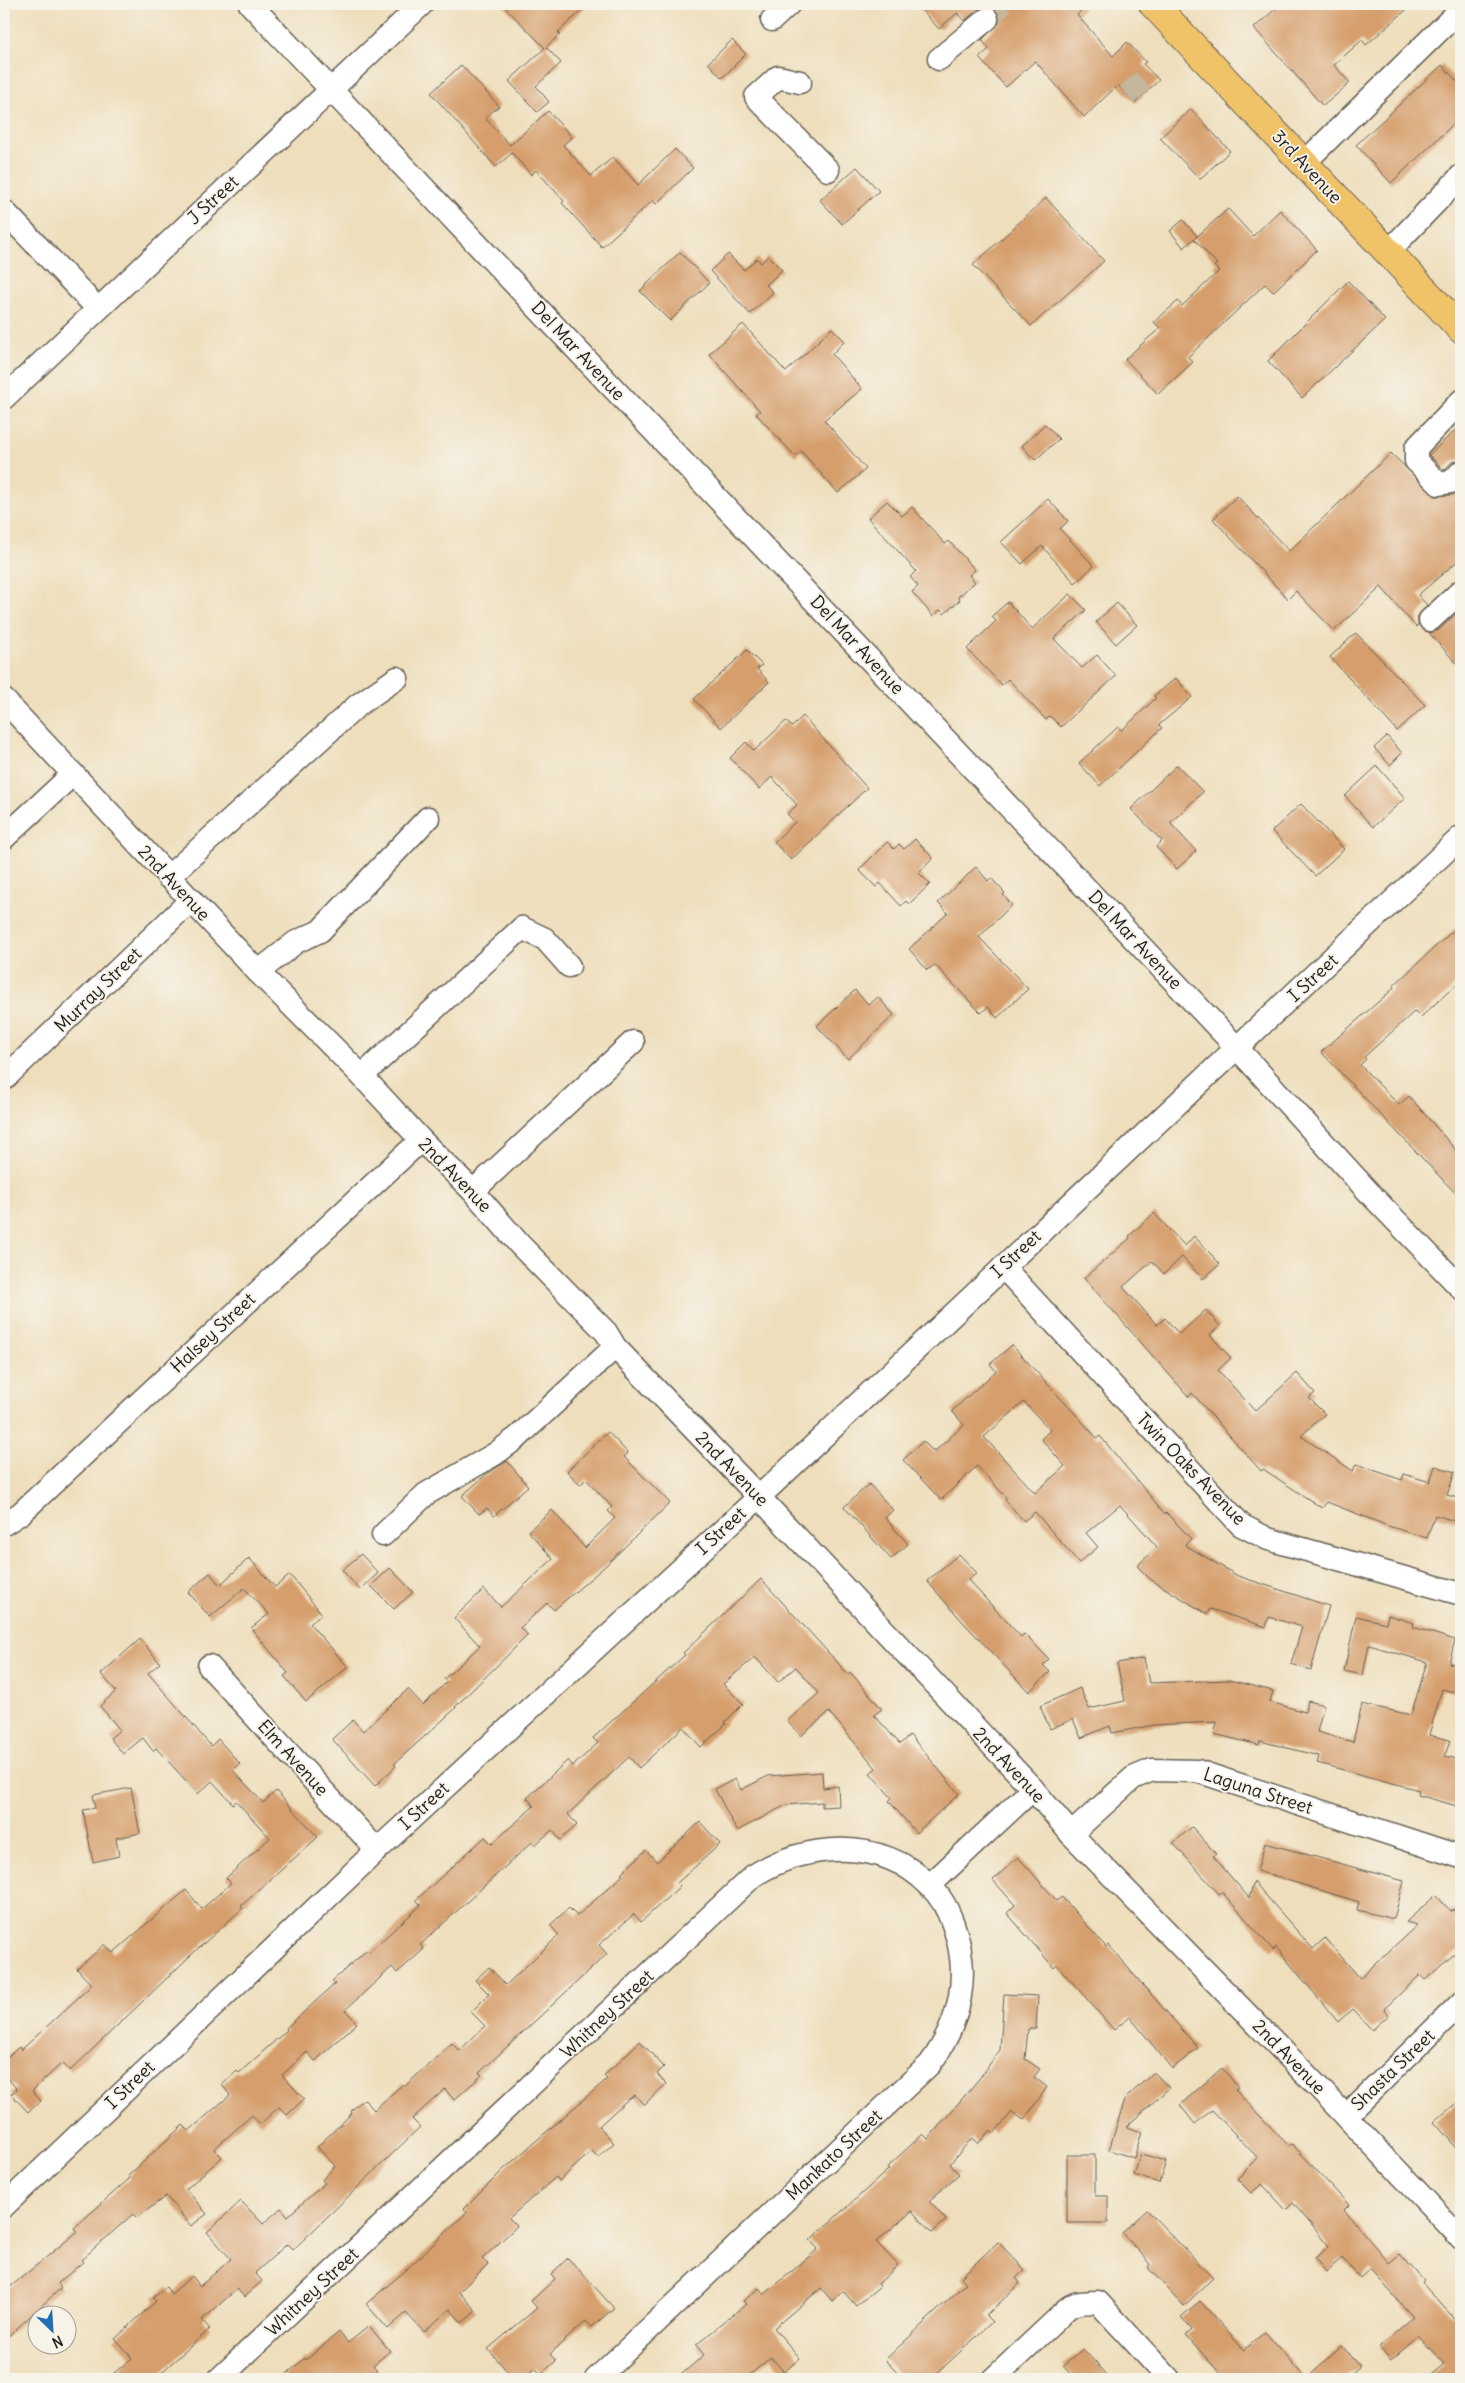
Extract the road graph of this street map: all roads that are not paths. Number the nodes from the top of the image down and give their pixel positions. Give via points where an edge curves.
1 (250, 4) edge
2 (422, 4) edge
3 (789, 4) edge
4 (1153, 4) edge
5 (1461, 9) edge
6 (987, 19) tunnel mouth
7 (772, 20) dead end
8 (939, 59) dead end
9 (800, 82) dead end
10 (330, 89) junction
11 (1304, 163) junction
12 (828, 170) dead end
13 (1461, 176) edge
14 (4, 211) edge
15 (1388, 252) junction
16 (98, 310) junction
17 (1461, 329) edge
18 (4, 398) edge
19 (1461, 402) edge
20 (1461, 472) edge
21 (1461, 591) edge
22 (1430, 620) dead end
23 (397, 678) dead end
24 (4, 700) edge
25 (72, 775) junction
26 (428, 818) dead end
27 (1461, 837) edge
28 (4, 838) edge
29 (168, 877) junction
30 (191, 900) junction
31 (570, 966) dead end
32 (258, 972) junction
33 (633, 1042) dead end
34 (1238, 1049) junction
35 (362, 1076) junction
36 (4, 1079) edge
37 (422, 1140) junction
38 (473, 1191) junction
39 (1002, 1267) junction
40 (1460, 1284) edge
41 (614, 1347) junction
42 (759, 1497) junction
43 (4, 1524) edge
44 (383, 1535) dead end
45 (1461, 1594) edge
46 (209, 1666) dead end
47 (1033, 1789) junction
48 (1071, 1834) junction
49 (377, 1850) junction
50 (1461, 1857) edge
51 (930, 1885) junction
52 (1461, 2003) edge
53 (1346, 2116) junction
54 (4, 2206) edge
55 (1461, 2238) edge
56 (219, 2379) edge
57 (596, 2379) edge
58 (993, 2379) edge
59 (1169, 2379) edge

1 - 10 street, Del Mar Avenue
2 - 10 street, J Street
3 - 7 street
4 - 11 main road, 3rd Avenue
5 - 11 street
6 - 8 street
9 - 12 street via 778,76 756,97
10 - 16 street, J Street
10 - 34 street, Del Mar Avenue
11 - 15 main road, 3rd Avenue
13 - 15 street
14 - 16 street
15 - 17 main road, 3rd Avenue
16 - 18 street, J Street
19 - 20 street via 1416,448 1415,456 1439,484 1450,482
21 - 22 street
23 - 29 street via 358,705
24 - 25 street, 2nd Avenue
25 - 28 street
25 - 29 street, 2nd Avenue
26 - 32 street via 320,931 296,942
27 - 34 street, I Street
29 - 30 street, 2nd Avenue
30 - 32 street, 2nd Avenue
30 - 36 street, Murray Street
31 - 35 street via 545,939 522,928
32 - 35 street, 2nd Avenue
33 - 38 street
34 - 39 street, I Street
34 - 40 street, Del Mar Avenue
35 - 37 street, 2nd Avenue
37 - 38 street, 2nd Avenue
37 - 43 street, Halsey Street via 28,1507
38 - 41 street, 2nd Avenue via 520,1245 606,1332
39 - 42 street, I Street
39 - 45 street, Twin Oaks Avenue via 1241,1525 1268,1539
41 - 42 street, 2nd Avenue
41 - 44 street via 518,1437 426,1494
42 - 47 street, 2nd Avenue
42 - 49 street, I Street
46 - 49 street, Elm Avenue
47 - 48 street, 2nd Avenue
47 - 51 street
48 - 50 street, Laguna Street via 1133,1778 1152,1770 1197,1771
48 - 53 street, 2nd Avenue
49 - 54 street, I Street
51 - 56 street, Whitney Street via 914,1872 878,1855 839,1849 821,1849 793,1856 753,1876
51 - 57 street, Mankato Street via 950,1917 961,1954 962,1992 958,2011 942,2048 930,2064
52 - 53 street, Shasta Street
53 - 55 street, 2nd Avenue
58 - 59 street via 1065,2308 1078,2302 1098,2302

